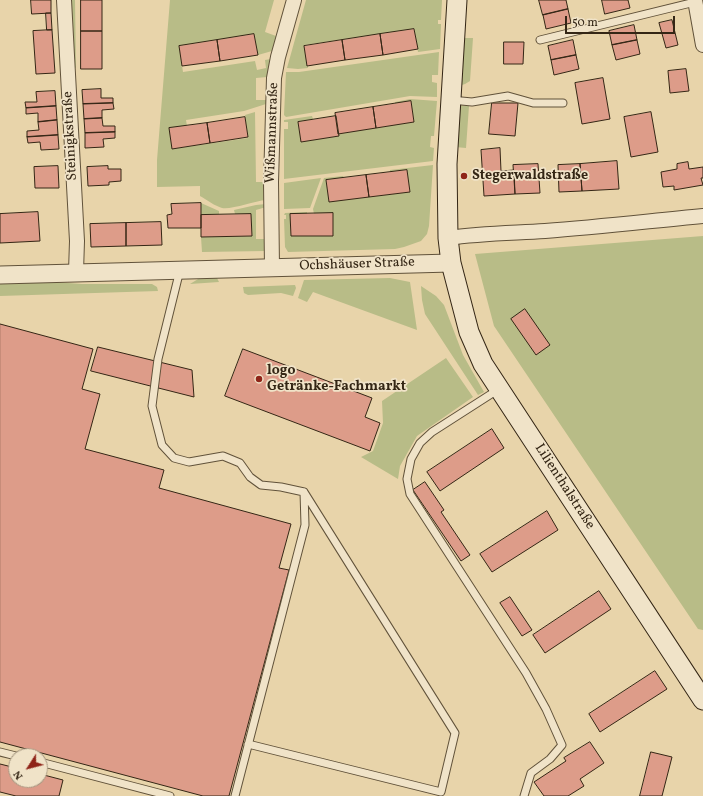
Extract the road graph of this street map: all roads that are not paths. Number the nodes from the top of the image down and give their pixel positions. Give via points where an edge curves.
1 (64, 0) edge
2 (294, 0) edge
3 (457, 0) edge
4 (695, 1) edge
5 (540, 40) dead end
6 (703, 45) edge
7 (450, 100) junction
8 (563, 103) dead end
9 (703, 216) edge
10 (448, 238) junction
11 (451, 263) junction
12 (272, 268) junction
13 (180, 270) junction
14 (76, 272) junction
15 (0, 275) edge
16 (499, 388) junction
17 (304, 492) junction
18 (703, 700) edge
19 (248, 744) junction
20 (48, 764) edge
21 (170, 796) edge
22 (235, 796) edge
23 (524, 796) edge

1 - 14 street, Steinigkstraße
2 - 12 street, Wißmannstraße via 274,78
3 - 7 main road
4 - 5 lane
4 - 6 street
7 - 8 lane via 472,102 508,96 533,104
7 - 10 main road via 447,164
9 - 10 street
10 - 11 main road
11 - 12 street, Ochshäuser Straße
11 - 16 main road, Lilienthalstraße via 469,332 483,364
12 - 13 street, Ochshäuser Straße
13 - 14 street, Ochshäuser Straße
13 - 17 lane via 158,359 152,406 162,445 174,458 190,462 223,456 240,463 250,477 261,485
14 - 15 street, Ochshäuser Straße
16 - 18 main road, Lilienthalstraße
16 - 23 lane via 432,432 420,443 411,459 407,479 410,494 526,672 562,746 531,773
17 - 19 lane via 305,525
17 - 19 lane via 455,733 441,792
19 - 22 lane
20 - 21 lane

